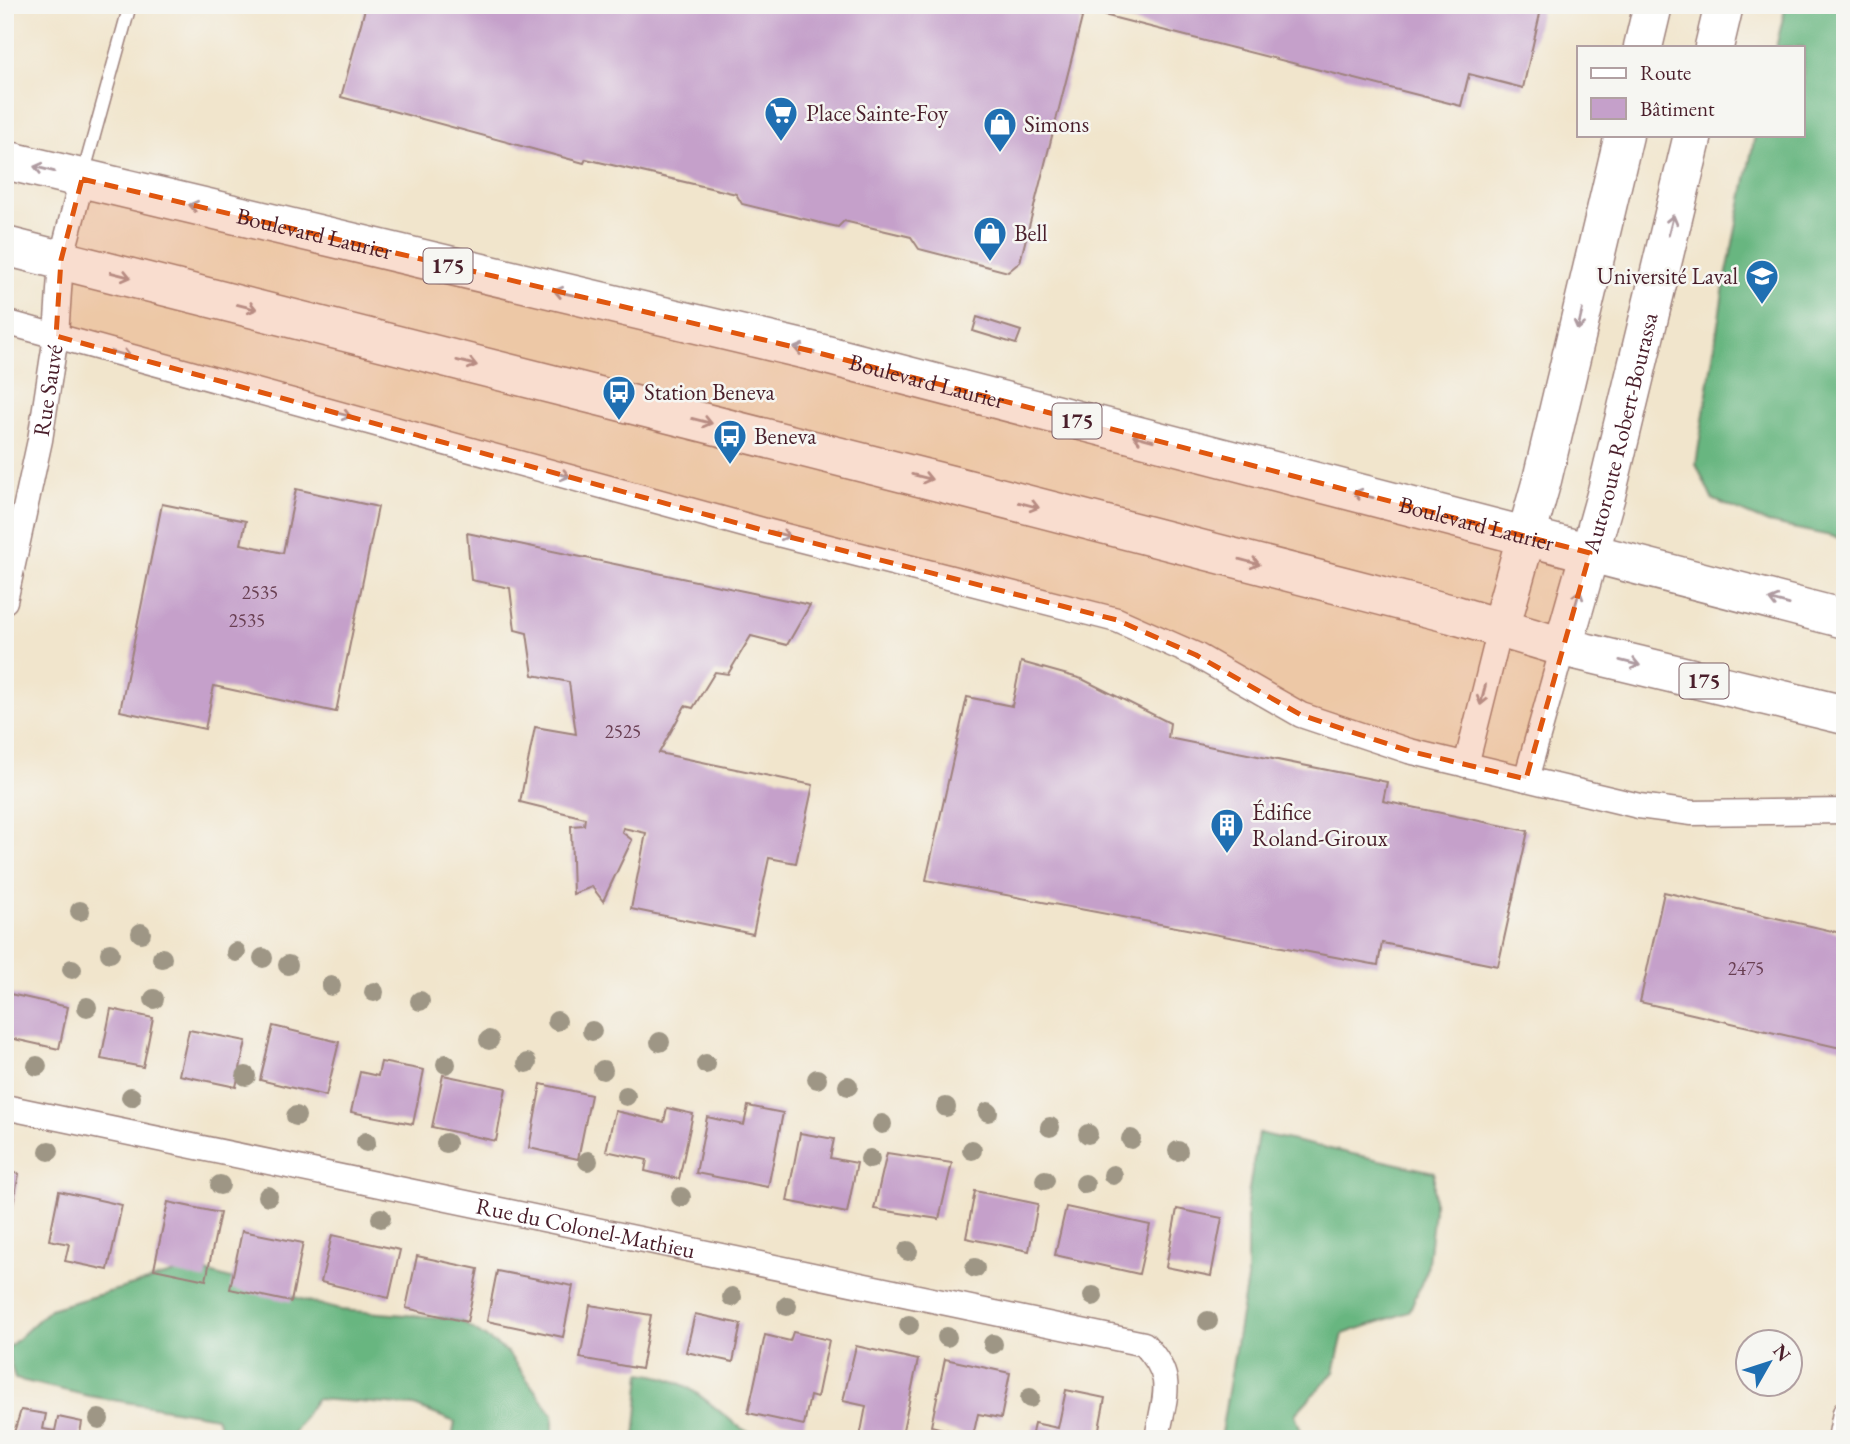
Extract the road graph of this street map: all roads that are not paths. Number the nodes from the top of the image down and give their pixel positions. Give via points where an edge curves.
1 (130, 5) edge
2 (1653, 5) edge
3 (1724, 5) edge
4 (1643, 46) edge
5 (1714, 46) edge
6 (1623, 136) edge
7 (1693, 136) edge
8 (5, 160) edge
9 (82, 179) junction
10 (5, 246) edge
11 (61, 260) junction
12 (5, 322) edge
13 (55, 336) junction
14 (1524, 537) junction
15 (1590, 553) junction
16 (5, 601) edge
17 (1845, 619) edge
18 (1500, 629) junction
19 (1563, 647) junction
20 (1845, 715) edge
21 (1466, 765) junction
22 (1526, 779) junction
23 (1845, 811) edge
24 (5, 1107) edge
25 (1845, 1413) edge
26 (1157, 1439) edge
27 (1840, 1439) edge

1 - 9 lane
2 - 4 main road
3 - 5 main road
6 -> 14 main road via 1542,480
15 -> 7 main road, Autoroute Robert-Bourassa
9 -> 8 main road, Boulevard Laurier / 175
9 - 11 street, Rue Sauvé
14 -> 9 main road, Boulevard Laurier / 175 via 811,351
10 - 11 main road, 175
11 - 13 street, Rue Sauvé
11 -> 18 main road, 175
12 - 13 street
13 - 16 street, Rue Sauvé via 40,440
13 -> 21 street via 766,531 1118,620 1196,655 1301,715
14 - 15 main road, Boulevard Laurier / 175
14 - 18 main road
17 -> 15 main road, Boulevard Laurier / 175
19 -> 15 main road, Autoroute Robert-Bourassa
18 - 19 main road, 175
18 -> 21 street
19 -> 20 main road, 175
19 - 22 street
21 - 22 street
22 - 23 street via 1639,806 1692,813
24 - 26 street, Rue du Colonel-Mathieu via 1144,1344 1160,1362 1167,1380
25 - 27 street

